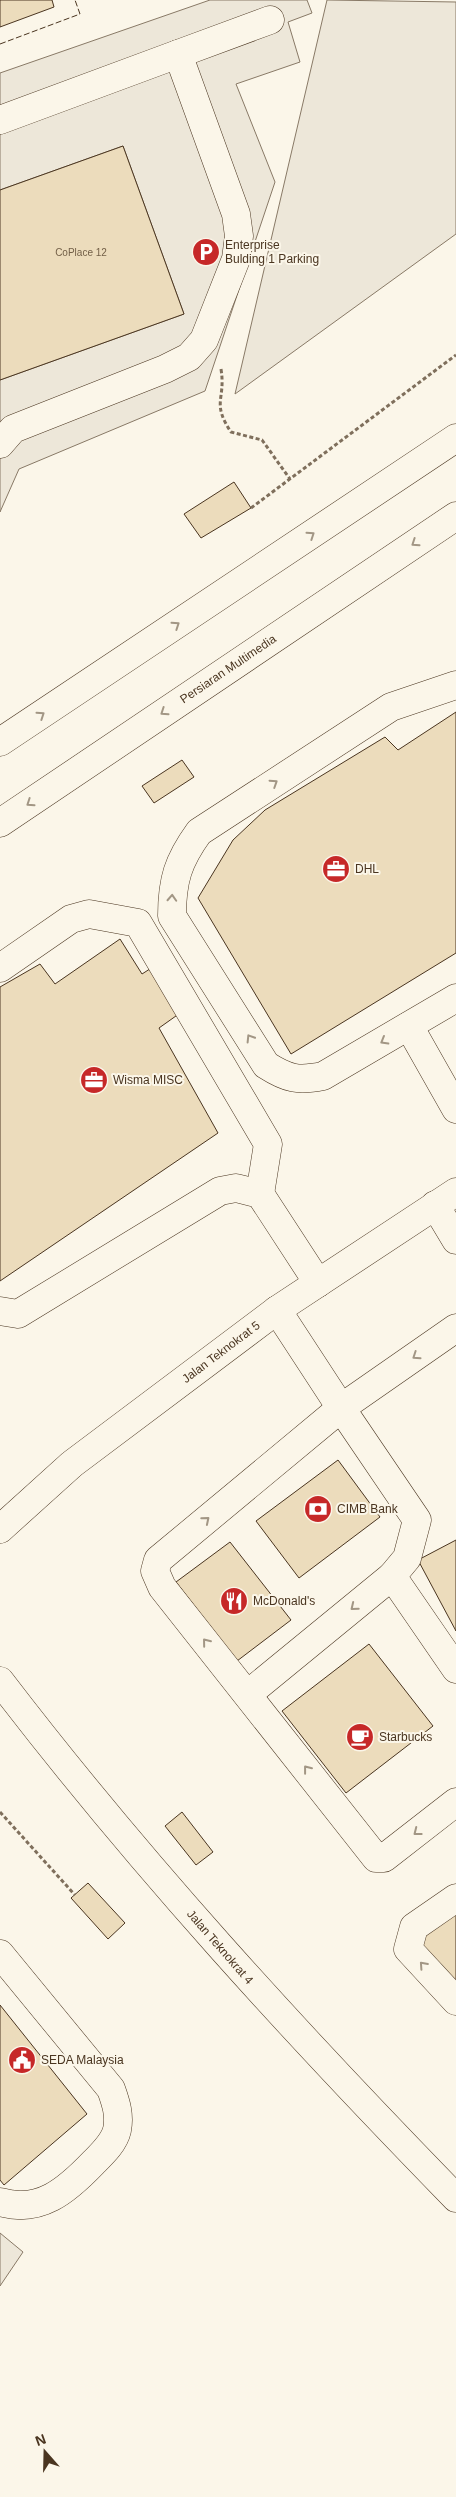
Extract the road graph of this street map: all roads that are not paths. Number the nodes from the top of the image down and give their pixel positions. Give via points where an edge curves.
1 (270, 20) dead end
2 (178, 54) junction
3 (0, 120) edge
4 (456, 438) edge
5 (0, 444) edge
6 (456, 516) edge
7 (456, 685) edge
8 (0, 742) edge
9 (0, 823) edge
10 (0, 968) edge
11 (456, 998) edge
12 (409, 1026) junction
13 (456, 1109) edge
14 (260, 1194) junction
15 (446, 1199) edge
16 (456, 1240) edge
17 (318, 1283) junction
18 (277, 1310) junction
19 (0, 1311) edge
20 (456, 1328) edge
21 (341, 1408) junction
22 (0, 1529) edge
23 (392, 1576) junction
24 (456, 1669) edge
25 (0, 1681) edge
26 (248, 1694) junction
27 (456, 1802) edge
28 (456, 1898) edge
29 (0, 1954) edge
30 (456, 2001) edge
31 (456, 2198) edge
32 (0, 2202) edge

1 - 2 street
2 - 3 street
2 - 5 street via 236,214 240,236 236,259 204,340 189,357 12,429
8 -> 4 street
6 -> 9 street, Persiaran Multimedia
12 -> 7 street via 323,1076 304,1079 284,1077 266,1064 172,916 172,892 185,851 199,832 391,707
10 - 14 street via 71,919 89,914 138,923 268,1144
11 - 12 street
12 - 13 street
14 - 17 street
14 - 19 street via 236,1188 220,1190 18,1314
15 - 16 street
15 - 17 street, Jalan Teknokrat 5
17 - 18 street, Jalan Teknokrat 5
18 - 21 street
18 - 22 street, Jalan Teknokrat 5 via 72,1464
20 -> 21 street
21 - 23 street via 417,1520 407,1558
26 -> 21 street via 162,1587 155,1571 158,1560
23 - 24 street
23 -> 26 street
25 - 31 street, Jalan Teknokrat 4 via 72,1776 265,1999
27 -> 26 street via 384,1858 376,1858
30 -> 28 street via 408,1949 414,1928
29 - 32 street via 111,2089 119,2114 117,2132 108,2148 71,2186 54,2198 37,2204

